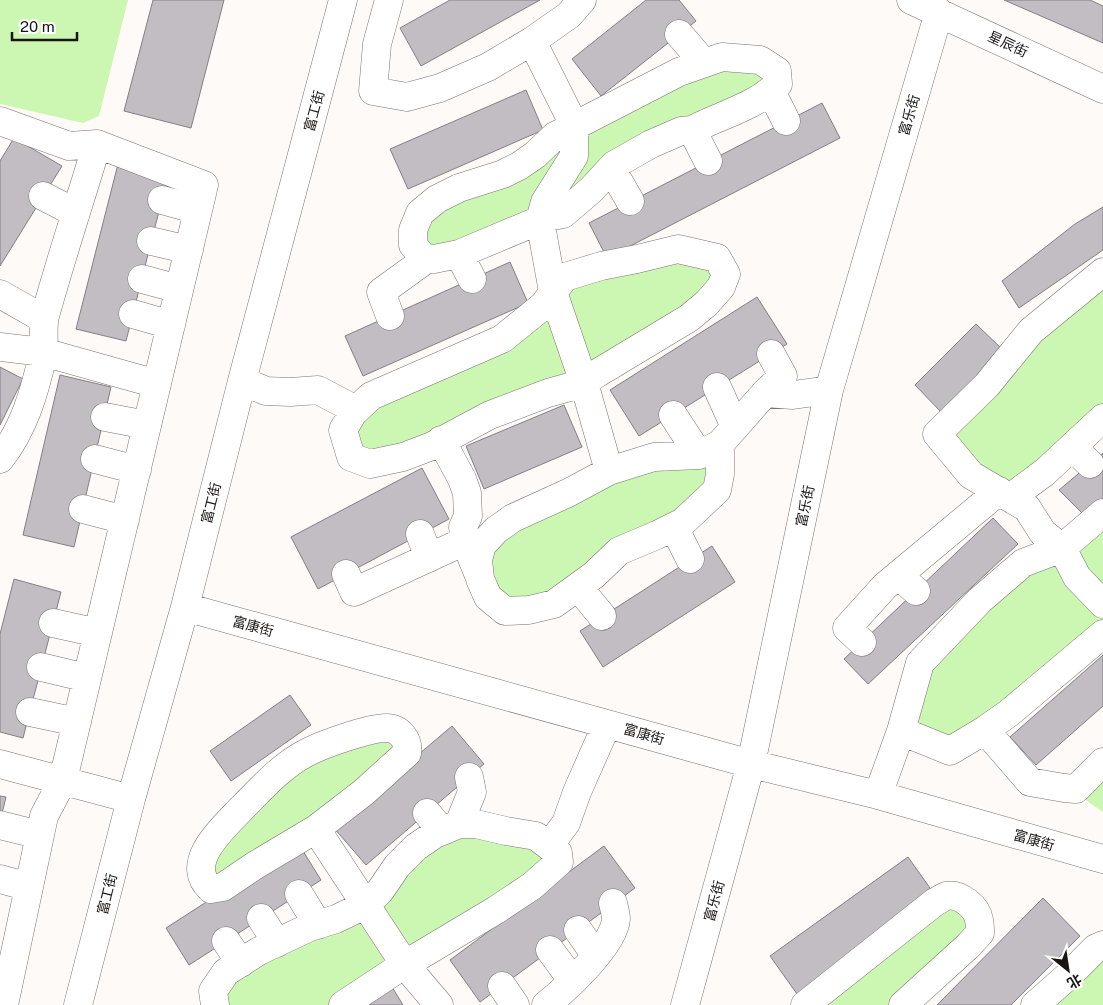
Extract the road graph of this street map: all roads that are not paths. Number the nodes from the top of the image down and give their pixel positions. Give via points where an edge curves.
1 (343, 0) edge
2 (389, 0) edge
3 (582, 0) edge
4 (911, 0) edge
5 (940, 12) junction
6 (679, 34) dead end
7 (532, 41) junction
8 (704, 63) junction
9 (1103, 88) edge
10 (771, 91) junction
11 (0, 121) edge
12 (786, 121) dead end
13 (574, 125) junction
14 (692, 130) junction
15 (97, 144) junction
16 (708, 161) dead end
17 (611, 168) junction
18 (43, 196) dead end
19 (162, 200) dead end
20 (630, 201) dead end
21 (198, 210) junction
22 (76, 213) junction
23 (540, 220) junction
24 (152, 241) dead end
25 (189, 250) junction
26 (459, 254) junction
27 (428, 258) junction
28 (1101, 263) edge
29 (142, 280) dead end
30 (472, 280) dead end
31 (179, 289) junction
32 (553, 292) junction
33 (0, 294) edge
34 (133, 314) dead end
35 (390, 316) dead end
36 (44, 319) junction
37 (171, 325) junction
38 (0, 347) edge
39 (43, 352) junction
40 (771, 354) dead end
41 (242, 381) junction
42 (584, 383) junction
43 (157, 384) junction
44 (717, 387) dead end
45 (829, 390) junction
46 (764, 393) junction
47 (356, 410) junction
48 (673, 415) dead end
49 (104, 416) dead end
50 (1103, 418) edge
51 (147, 425) junction
52 (441, 440) junction
53 (718, 442) junction
54 (0, 458) edge
55 (95, 459) dead end
56 (137, 470) junction
57 (609, 471) junction
58 (1004, 494) junction
59 (83, 510) dead end
60 (1103, 513) edge
61 (125, 520) junction
62 (674, 527) junction
63 (465, 541) junction
64 (1062, 548) junction
65 (690, 559) dead end
66 (346, 574) dead end
67 (480, 579) junction
68 (578, 587) junction
69 (1103, 604) edge
70 (185, 607) junction
71 (602, 616) dead end
72 (53, 623) dead end
73 (98, 633) junction
74 (1103, 634) edge
75 (862, 642) dead end
76 (42, 667) dead end
77 (87, 678) junction
78 (30, 712) dead end
79 (77, 722) junction
80 (607, 724) junction
81 (985, 730) junction
82 (901, 731) junction
83 (1103, 762) edge
84 (0, 764) edge
85 (751, 764) junction
86 (470, 777) dead end
87 (63, 780) junction
88 (878, 795) junction
89 (131, 799) junction
90 (443, 823) junction
91 (0, 826) edge
92 (316, 829) junction
93 (40, 835) junction
94 (549, 846) junction
95 (1103, 859) edge
96 (0, 879) edge
97 (29, 886) junction
98 (299, 894) dead end
99 (613, 903) dead end
100 (365, 905) junction
101 (261, 918) dead end
102 (318, 925) junction
103 (578, 930) dead end
104 (9, 933) edge
105 (277, 943) junction
106 (1103, 945) edge
107 (550, 950) dead end
108 (596, 956) junction
109 (405, 965) junction
110 (572, 980) junction
111 (4, 1005) edge
112 (78, 1005) edge
113 (215, 1005) edge
114 (343, 1005) edge
115 (439, 1005) edge
116 (546, 1005) edge
117 (686, 1005) edge
118 (805, 1005) edge
119 (903, 1005) edge
120 (1035, 1005) edge

1 - 41 street, 富工街
2 - 7 street via 377,44 374,91 407,96 440,88 488,67
3 - 7 street via 569,15
4 - 5 street, 星辰街
5 - 9 street, 星辰街
5 - 45 street, 富乐街
6 - 8 street
7 - 13 street
8 - 10 street via 722,57 760,60 777,71 778,84
8 - 13 street via 630,86
10 - 12 street
10 - 14 street
11 - 15 street via 68,146
13 - 23 street via 574,156 545,202
13 - 27 street via 555,136 535,155 519,153 503,174 456,179 420,213 413,230 413,245 424,258
14 - 16 street
14 - 17 street via 681,131 652,144
15 - 21 street via 204,185
15 - 22 street
17 - 20 street
17 - 23 street via 563,214
18 - 22 street
19 - 21 street
21 - 25 street
22 - 36 street
23 - 26 street
23 - 32 street
24 - 25 street
25 - 31 street
26 - 27 street
26 - 30 street
27 - 35 street via 381,292
28 - 58 street via 1057,295 1031,330 974,389 937,434 971,475
29 - 31 street
31 - 37 street
32 - 42 street
32 - 42 street via 565,277 678,249 717,258 726,274 721,287 689,318
32 - 47 street via 544,306 502,339 371,396
33 - 36 street
34 - 37 street
36 - 39 street
37 - 43 street
38 - 39 street
39 - 43 street
39 - 54 street via 18,408 21,427
40 - 46 street via 783,376
41 - 47 street via 266,391 318,390
41 - 70 street, 富工街
42 - 52 street via 490,415
42 - 57 street
43 - 51 street
44 - 53 street
45 - 46 street via 793,395
45 - 85 street, 富乐街
46 - 53 street
47 - 52 street via 343,430 351,457 370,464 403,457
48 - 53 street
49 - 51 street
50 - 58 street via 1081,456
51 - 56 street
52 - 63 street via 466,493
53 - 57 street
53 - 62 street via 720,474 717,490
55 - 56 street
56 - 61 street
57 - 67 street via 496,530 482,545 478,560
58 - 64 street via 1026,508 1043,533
58 - 75 street via 907,583 885,586 847,628
59 - 61 street
60 - 64 street
61 - 73 street
62 - 65 street
62 - 68 street via 619,551
63 - 66 street via 425,546 354,592
63 - 67 street
64 - 69 street via 1077,577
64 - 82 street via 1023,563 980,600 920,663
67 - 68 street via 488,598 505,612 554,604
68 - 71 street
70 - 80 street, 富康街
70 - 89 street, 富工街
72 - 73 street
73 - 77 street
74 - 81 street via 1085,660 1035,702 1009,713
76 - 77 street
77 - 79 street
78 - 79 street
79 - 87 street
80 - 85 street, 富康街
80 - 94 street via 566,823
81 - 82 street via 950,751
81 - 83 street via 1030,782 1076,789
82 - 88 street
84 - 87 street
85 - 88 street, 富康街
85 - 117 street, 富乐街
86 - 90 street via 472,792
87 - 89 street
87 - 93 street via 44,816
88 - 95 street, 富康街
89 - 112 street, 富工街
90 - 94 street via 476,824 536,836
90 - 100 street via 416,847 396,853 380,891
91 - 93 street
92 - 92 street via 407,753 406,740 398,731 386,728 366,732 306,753 284,756 269,780 214,837 200,871 204,883 211,889 223,887
92 - 100 street
93 - 97 street
94 - 109 street via 558,853 559,862 554,868 496,910
96 - 97 street
97 - 104 street
98 - 102 street
99 - 108 street via 616,920 608,940
100 - 102 street
100 - 109 street
101 - 105 street
102 - 105 street
103 - 108 street
104 - 111 street
105 - 113 street via 260,951 234,952 213,991
106 - 120 street via 1056,973
107 - 110 street
108 - 110 street
109 - 114 street
109 - 115 street
110 - 116 street
118 - 119 street via 843,968 905,921 945,896 966,901 980,919 980,933

